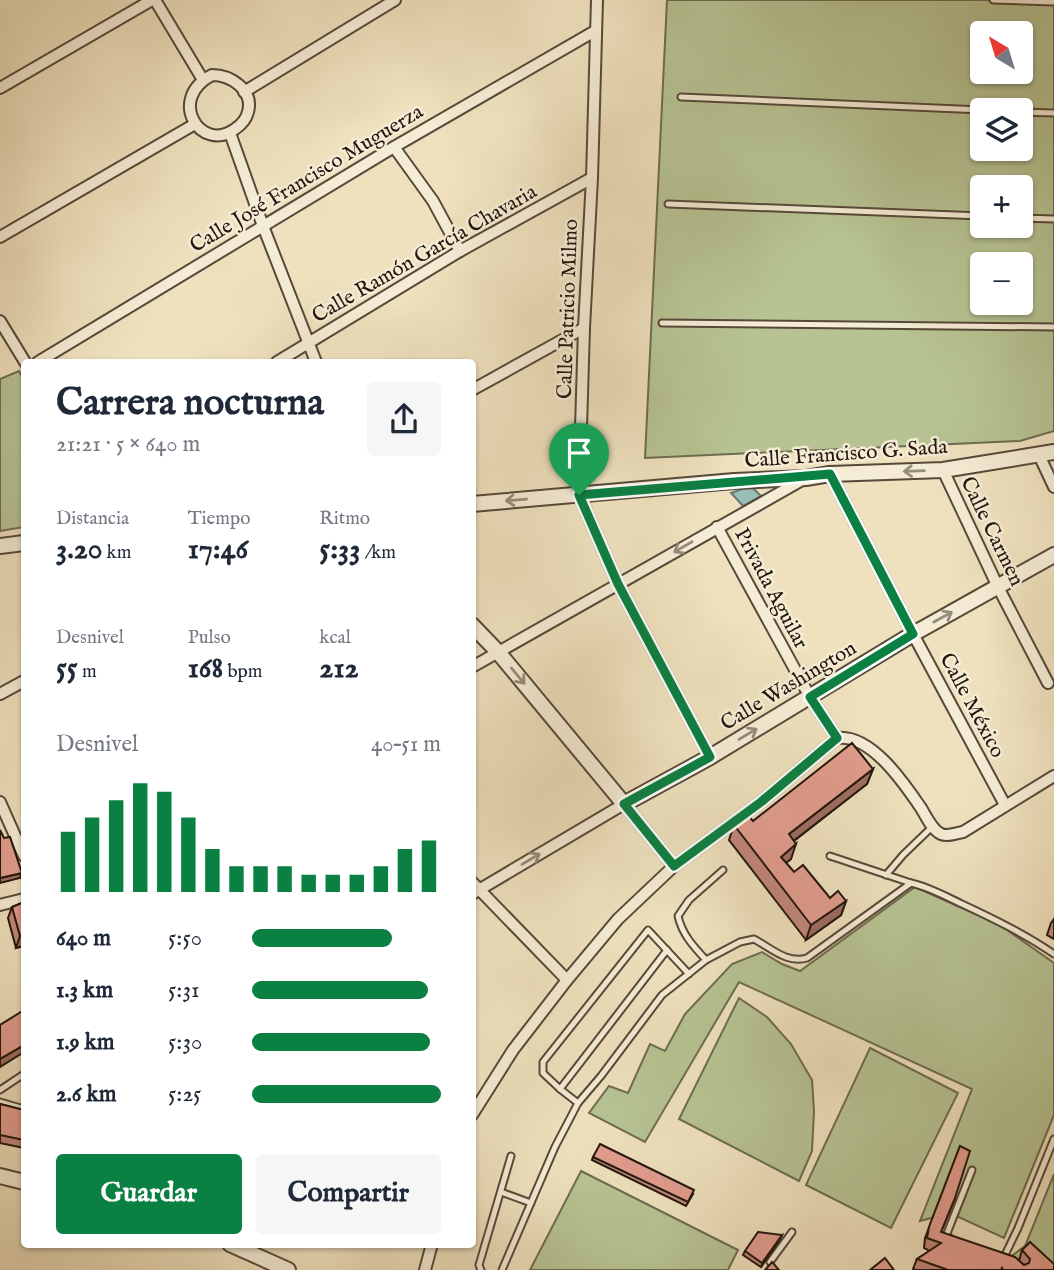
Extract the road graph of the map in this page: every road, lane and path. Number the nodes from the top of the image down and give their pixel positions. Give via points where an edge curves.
1 (154, 0) edge
2 (395, 0) edge
3 (597, 0) edge
4 (993, 0) edge
5 (1054, 2) edge
6 (595, 31) junction
7 (203, 80) junction
8 (0, 88) edge
9 (244, 92) junction
10 (681, 97) dead end
11 (970, 109) edge
12 (1033, 112) edge
13 (1054, 113) edge
14 (195, 124) junction
15 (230, 133) junction
16 (394, 147) junction
17 (592, 178) junction
18 (668, 204) dead end
19 (970, 216) edge
20 (1033, 218) edge
21 (1054, 219) edge
22 (263, 226) junction
23 (0, 237) edge
24 (460, 251) junction
25 (0, 321) edge
26 (662, 323) dead end
27 (1054, 327) edge
28 (584, 328) junction
29 (308, 343) junction
30 (23, 359) edge
31 (43, 359) edge
32 (282, 359) edge
33 (315, 359) edge
34 (476, 388) edge
35 (1054, 452) edge
36 (1039, 456) junction
37 (943, 470) junction
38 (830, 474) junction
39 (806, 478) junction
40 (1054, 487) edge
41 (579, 495) junction
42 (476, 504) edge
43 (717, 527) junction
44 (21, 542) edge
45 (0, 546) edge
46 (1054, 555) edge
47 (618, 584) junction
48 (998, 587) junction
49 (476, 629) edge
50 (913, 634) junction
51 (498, 652) junction
52 (476, 665) edge
53 (21, 683) edge
54 (1048, 683) dead end
55 (0, 694) edge
56 (810, 697) junction
57 (837, 738) junction
58 (710, 757) junction
59 (1054, 776) edge
60 (0, 802) edge
61 (624, 804) junction
62 (1005, 805) junction
63 (933, 826) junction
64 (21, 849) edge
65 (830, 856) dead end
66 (674, 866) junction
67 (723, 870) dead end
68 (886, 875) junction
69 (911, 883) junction
70 (476, 888) edge
71 (476, 890) edge
72 (21, 900) edge
73 (0, 905) edge
74 (667, 950) junction
75 (1054, 954) edge
76 (706, 960) junction
77 (690, 974) junction
78 (567, 980) junction
79 (21, 1076) edge
80 (560, 1089) junction
81 (0, 1090) edge
82 (0, 1102) edge
83 (578, 1103) junction
84 (21, 1108) edge
85 (476, 1109) edge
86 (1054, 1139) edge
87 (510, 1156) dead end
88 (972, 1170) dead end
89 (0, 1176) edge
90 (21, 1180) edge
91 (500, 1192) junction
92 (531, 1203) junction
93 (792, 1232) dead end
94 (958, 1240) edge
95 (239, 1248) edge
96 (431, 1248) edge
97 (993, 1251) edge
98 (770, 1262) edge
99 (288, 1270) edge
100 (425, 1270) edge
101 (481, 1270) edge
102 (502, 1270) edge

1 - 7 street
1 - 8 street
2 - 9 street
3 - 6 street, Calle Patricio Milmo
4 - 5 lane
6 - 16 street, Calle José Francisco Muguerza
6 - 17 street, Calle Patricio Milmo
7 - 9 street via 222,75
7 - 14 street via 190,103
9 - 15 street via 248,112
10 - 11 lane
12 - 13 lane
14 - 15 street via 216,136
14 - 23 street
15 - 22 street
16 - 22 street, Calle José Francisco Muguerza
16 - 24 street via 433,201
17 - 24 street, Calle Ramón García Chavaria
17 - 28 street, Calle Patricio Milmo
18 - 19 lane
20 - 21 lane
22 - 29 street
22 - 31 street, Calle José Francisco Muguerza
24 - 29 street, Calle Ramón García Chavaria
25 - 30 street
26 - 27 lane
28 - 34 street
28 - 41 street, Calle Patricio Milmo
29 - 32 street, Calle Ramón García Chavaria
29 - 33 street
35 - 36 street, Calle Francisco G. Sada
36 - 37 street, Calle Francisco G. Sada
36 - 40 street
37 -> 38 street, Calle Francisco G. Sada
37 - 48 street, Calle Carmen
38 - 39 street, Calle Francisco G. Sada
38 - 50 street, Calle México
39 - 41 street, Calle Francisco G. Sada
39 - 43 street
41 -> 42 street, Calle Francisco G. Sada
41 - 47 street, Calle Patricio Milmo
43 -> 47 street
43 - 56 street, Privada Aguilar
44 - 45 street
46 - 48 street, Calle Washington
47 - 51 street
47 - 58 street, Calle Patricio Milmo
50 -> 48 street, Calle Washington
48 - 54 street, Calle Carmen
49 - 51 street
50 - 56 street, Calle Washington
50 - 62 street, Calle México
51 - 52 street
51 -> 61 street
53 - 55 street
56 - 57 street, Privada Aguilar
58 -> 56 street, Calle Washington
57 - 63 street via 858,741 873,751 906,785
57 - 66 street
58 - 61 street, Calle Washington
59 - 62 street
60 - 64 street
61 - 66 street
70 -> 61 street, Calle Washington
62 - 63 street via 962,832 943,834
63 - 68 lane
65 - 68 lane
66 - 78 street via 618,919
67 - 76 lane via 678,916 687,938
68 - 69 lane
69 - 75 lane via 1003,923
69 - 76 lane via 807,957 789,959 754,939
71 - 78 street
72 - 73 street
74 - 77 lane
74 - 80 lane
74 - 80 lane via 648,930 543,1062 542,1073
76 - 77 lane
77 - 83 lane via 662,995
78 - 85 street via 513,1049
79 - 81 lane
80 - 83 lane
82 - 84 lane
83 - 92 lane
86 - 97 lane via 1007,1256
87 - 91 lane
88 - 94 lane via 946,1236
89 - 90 street
91 - 92 lane
91 - 101 lane
92 - 102 lane
93 - 98 lane
95 - 99 street
96 - 100 street

